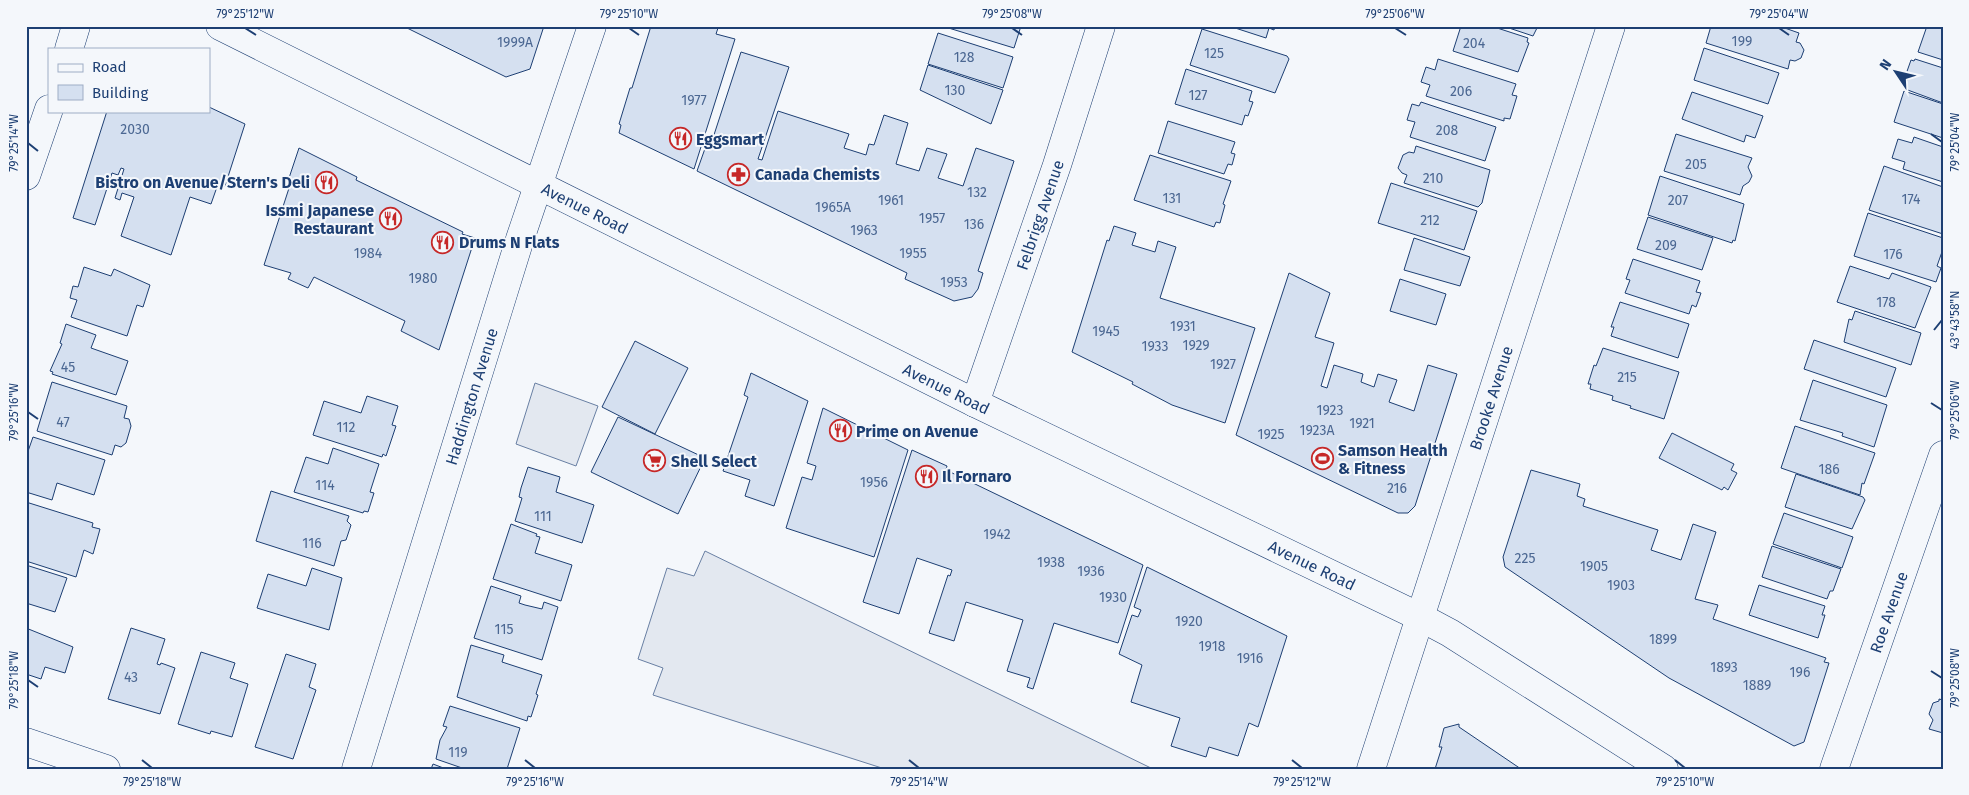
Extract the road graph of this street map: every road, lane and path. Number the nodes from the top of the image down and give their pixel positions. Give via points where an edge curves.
1 (76, 26) edge
2 (220, 26) edge
3 (592, 26) edge
4 (1101, 26) edge
5 (1611, 26) edge
6 (69, 48) edge
7 (48, 112) edge
8 (26, 176) edge
9 (540, 184) junction
10 (975, 403) junction
11 (1943, 455) edge
12 (1420, 618) junction
13 (26, 742) edge
14 (106, 769) edge
15 (356, 769) edge
16 (1372, 769) edge
17 (1664, 769) edge
18 (1834, 769) edge

1 - 6 street
2 - 9 street, Avenue Road
3 - 9 street, Haddington Avenue
4 - 10 street, Felbrigg Avenue
5 - 12 street, Brooke Avenue
7 - 8 street
9 - 10 street, Avenue Road
9 - 15 street, Haddington Avenue
10 - 12 street, Avenue Road
11 - 18 street, Roe Avenue
12 - 16 street, Brooke Avenue
12 - 17 street, Avenue Road via 1450,633
13 - 14 street

